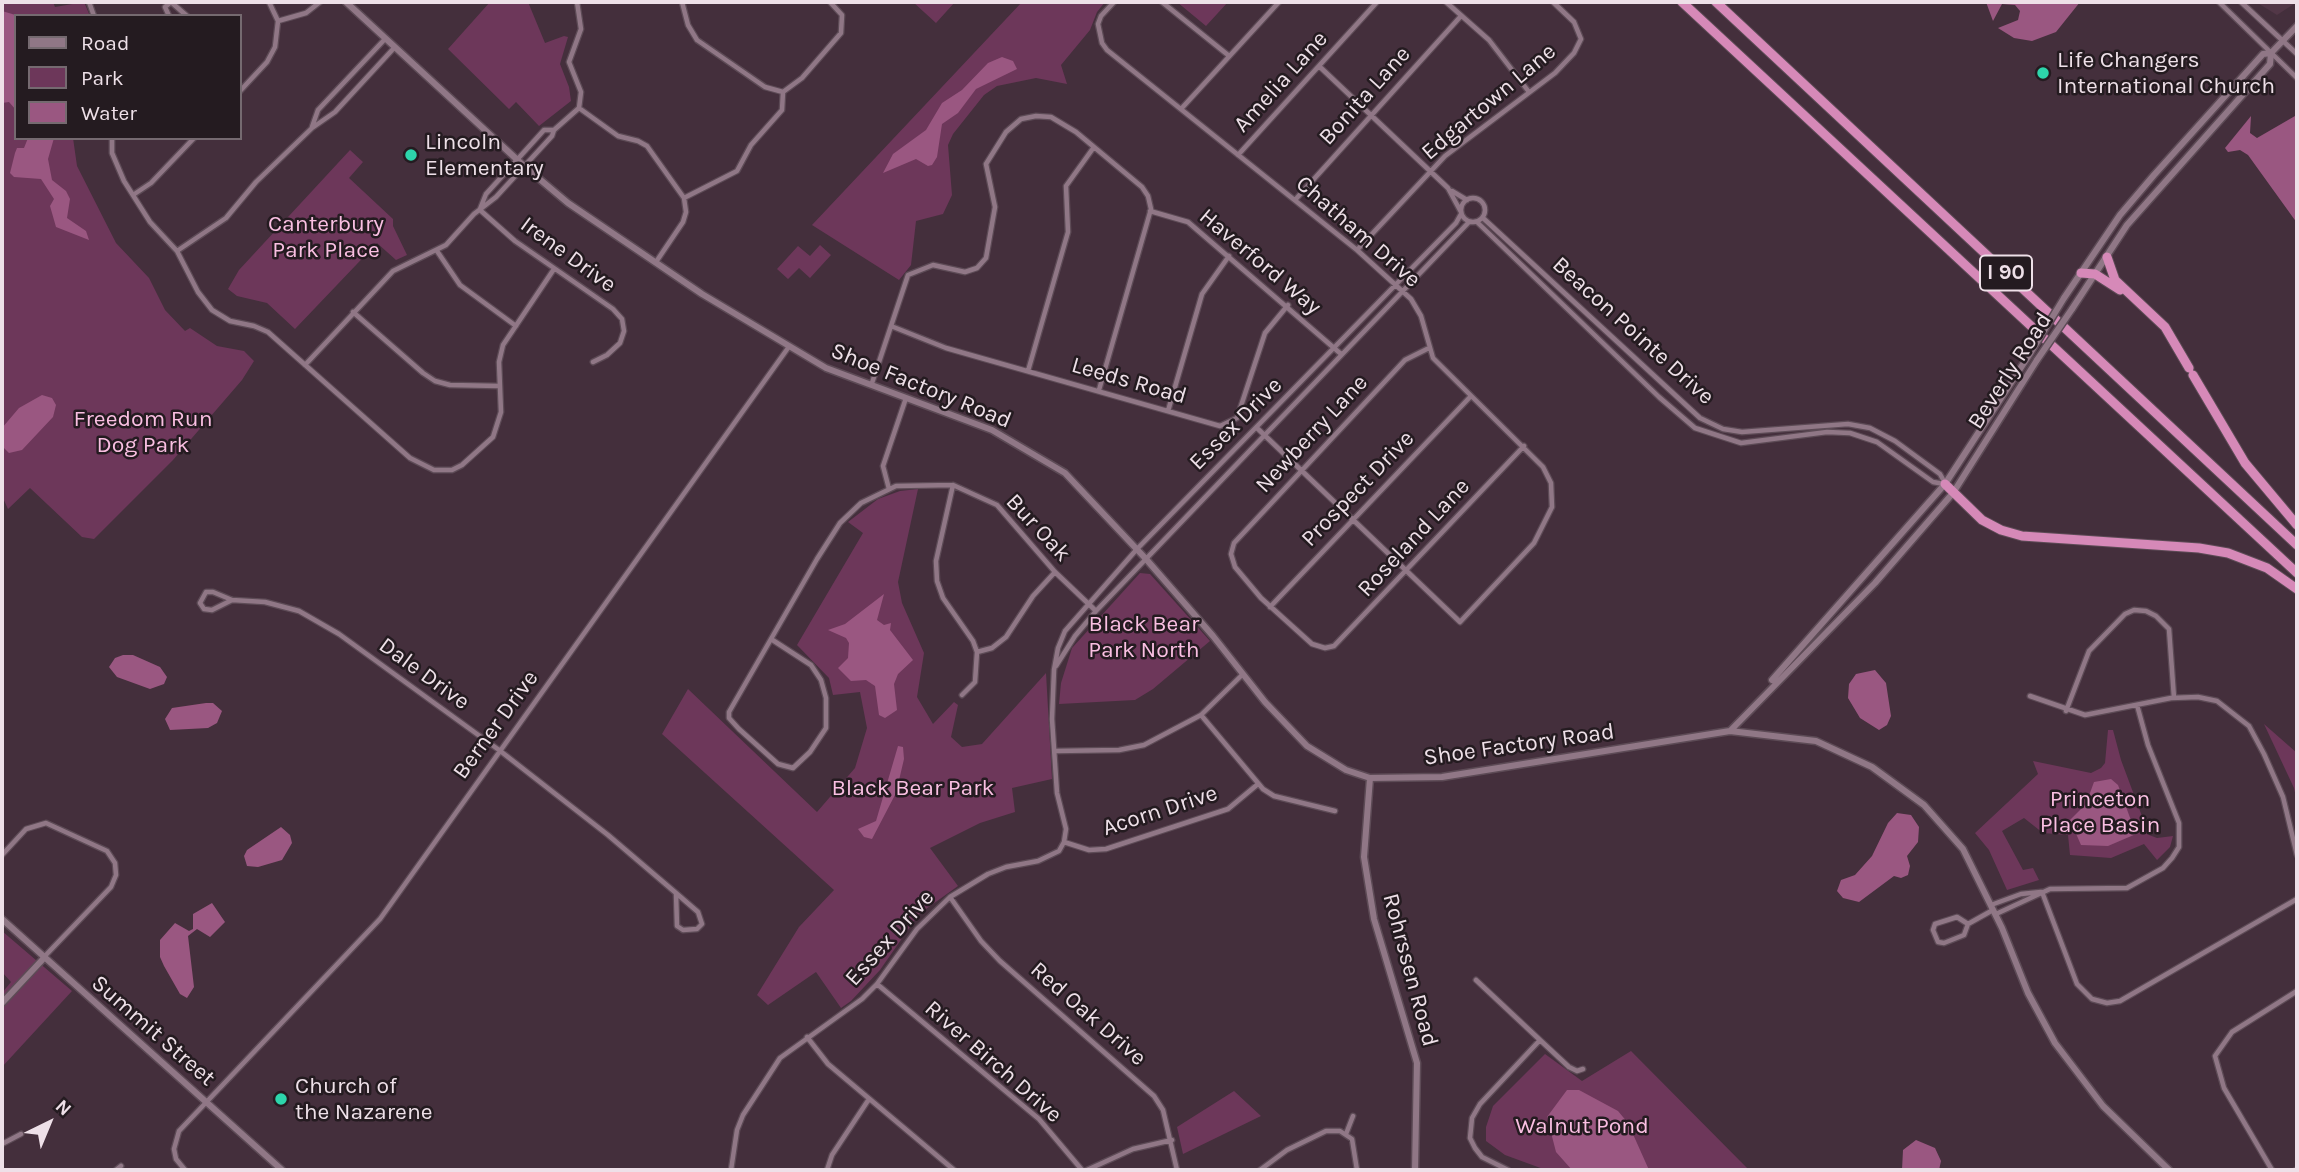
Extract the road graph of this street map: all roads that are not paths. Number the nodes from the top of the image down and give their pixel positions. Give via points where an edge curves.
1 (269, 2) edge
2 (320, 2) edge
3 (346, 2) edge
4 (577, 2) edge
5 (681, 2) edge
6 (830, 2) edge
7 (1114, 2) edge
8 (1162, 2) edge
9 (1279, 2) edge
10 (1377, 2) edge
11 (1446, 2) edge
12 (1553, 2) edge
13 (1682, 2) edge
14 (1716, 2) edge
15 (2219, 2) edge
16 (2241, 2) edge
17 (168, 14) edge
18 (185, 14) edge
19 (1461, 16) junction
20 (278, 22) junction
21 (2297, 26) edge
22 (385, 39) junction
23 (2283, 41) junction
24 (394, 47) junction
25 (2271, 53) junction
26 (2297, 54) edge
27 (1228, 55) junction
28 (1320, 66) junction
29 (2297, 78) edge
30 (242, 88) edge
31 (783, 92) junction
32 (1529, 92) junction
33 (579, 108) junction
34 (1181, 109) junction
35 (1371, 115) junction
36 (312, 128) junction
37 (554, 130) junction
38 (112, 140) edge
39 (192, 140) edge
40 (1094, 147) junction
41 (1238, 155) junction
42 (517, 160) junction
43 (524, 166) junction
44 (1430, 172) junction
45 (1448, 188) junction
46 (133, 195) junction
47 (684, 198) junction
48 (1295, 200) junction
49 (1467, 200) junction
50 (480, 210) junction
51 (1150, 211) junction
52 (1461, 213) junction
53 (1483, 218) junction
54 (1469, 222) junction
55 (1477, 222) junction
56 (1357, 250) junction
57 (177, 251) junction
58 (437, 251) junction
59 (1229, 256) junction
60 (2106, 257) junction
61 (656, 262) junction
62 (554, 269) junction
63 (2081, 273) junction
64 (2095, 274) junction
65 (1395, 287) junction
66 (1400, 292) junction
67 (2143, 304) junction
68 (1288, 305) junction
69 (354, 312) junction
70 (516, 326) junction
71 (890, 326) junction
72 (788, 348) junction
73 (1429, 348) junction
74 (1335, 349) junction
75 (1341, 354) junction
76 (593, 362) dead end
77 (305, 365) junction
78 (1028, 371) junction
79 (872, 383) junction
80 (499, 386) junction
81 (1099, 390) junction
82 (1471, 396) junction
83 (906, 398) junction
84 (1168, 411) junction
85 (1715, 425) junction
86 (1257, 428) junction
87 (1711, 434) junction
88 (1264, 435) junction
89 (1524, 446) junction
90 (1301, 471) junction
91 (1945, 484) junction
92 (953, 485) junction
93 (889, 489) junction
94 (1953, 493) junction
95 (1353, 520) junction
96 (2297, 525) edge
97 (2297, 545) edge
98 (1137, 550) junction
99 (1146, 559) junction
100 (1055, 572) junction
101 (1407, 572) junction
102 (2297, 573) edge
103 (2297, 589) edge
104 (232, 600) junction
105 (1088, 602) junction
106 (1270, 607) junction
107 (1096, 611) junction
108 (771, 639) junction
109 (977, 652) junction
110 (1054, 670) junction
111 (1243, 674) junction
112 (961, 695) dead end
113 (1761, 696) junction
114 (2030, 696) dead end
115 (2174, 698) junction
116 (2137, 705) junction
117 (2066, 711) junction
118 (1200, 715) junction
119 (1730, 731) junction
120 (499, 750) junction
121 (1055, 751) junction
122 (1370, 778) junction
123 (1258, 784) junction
124 (1335, 811) dead end
125 (1064, 842) junction
126 (2, 855) edge
127 (2297, 855) edge
128 (2042, 892) junction
129 (677, 893) junction
130 (950, 897) junction
131 (2297, 899) edge
132 (1993, 910) junction
133 (2, 919) edge
134 (1968, 924) junction
135 (44, 958) junction
136 (1476, 980) dead end
137 (877, 984) junction
138 (2297, 990) edge
139 (2, 1003) edge
140 (807, 1037) junction
141 (1540, 1040) junction
142 (1583, 1069) dead end
143 (869, 1099) junction
144 (207, 1102) junction
145 (1353, 1116) dead end
146 (20, 1134) dead end
147 (1346, 1134) junction
148 (1172, 1140) junction
149 (2, 1144) edge
150 (185, 1170) edge
151 (282, 1170) edge
152 (731, 1170) edge
153 (827, 1170) edge
154 (954, 1170) edge
155 (1085, 1170) edge
156 (1177, 1170) edge
157 (1260, 1170) edge
158 (1357, 1170) edge
159 (1415, 1170) edge
160 (1508, 1170) edge
161 (2169, 1170) edge
162 (2272, 1170) edge

1 - 20 street
2 - 20 street via 306,13
3 - 22 street, Shoe Factory Road
4 - 33 street via 581,29 569,62 581,92
5 - 31 street via 697,40 765,87
6 - 31 street via 842,15 840,36
7 - 34 street, Chatham Drive via 1098,24 1102,43
8 - 27 street
9 - 27 street
10 - 28 street, Amelia Lane
11 - 19 street
12 - 32 street, Edgartown Lane via 1574,22 1581,39 1555,73
13 - 102 highway, I 90
14 - 97 highway, I 90
15 - 25 street
16 - 23 street
17 - 18 street via 165,7 171,2
19 - 32 street via 1489,40
19 - 35 street, Bonita Lane
20 - 30 street via 272,54
21 - 23 street, Beverly Road
22 - 24 street, Shoe Factory Road
22 - 36 street via 318,110
23 - 25 street, Beverly Road
23 - 26 street
24 - 36 street via 335,111
24 - 42 street, Shoe Factory Road
25 - 29 street
25 - 60 street, Beverly Road via 2270,64 2194,146
25 - 63 street, Beverly Road via 2263,54 2154,175
27 - 34 street
28 - 35 street
28 - 41 street, Amelia Lane
31 - 47 street via 779,114 751,145 737,171
32 - 44 street, Edgartown Lane
33 - 37 street
33 - 47 street via 618,136 647,146
34 - 41 street, Chatham Drive
35 - 44 street
35 - 48 street, Bonita Lane
36 - 57 street via 226,218
37 - 42 street via 544,130
37 - 43 street
38 - 46 street via 113,159
39 - 46 street via 152,183
40 - 51 street via 1142,187
40 - 71 street via 1051,117 1021,119 1006,132 986,164 995,207 986,258 978,268 965,272 933,265 908,275
40 - 78 street via 1066,186 1068,232
41 - 48 street, Chatham Drive
42 - 43 street, Shoe Factory Road
42 - 50 street via 486,194
43 - 50 street
43 - 61 street, Shoe Factory Road via 568,203
44 - 45 street
44 - 56 street, Edgartown Lane
45 - 49 street
45 - 52 street
46 - 57 street
47 - 61 street via 683,222
48 - 56 street, Chatham Drive
49 - 52 street
49 - 53 street via 1482,203
50 - 58 street
50 - 62 street, Irene Drive
51 - 59 street, Haverford Way via 1188,222
51 - 81 street
52 - 54 street
52 - 65 street, Essex Drive
53 - 55 street
53 - 85 street, Beacon Pointe Drive via 1674,397
54 - 55 street
54 - 66 street, Essex Drive
55 - 87 street, Beacon Pointe Drive via 1677,414
56 - 65 street, Chatham Drive
57 - 77 street via 212,310 230,321 268,332
58 - 69 street via 393,271
58 - 70 street via 460,285
59 - 68 street, Haverford Way
59 - 84 street via 1202,293
60 - 64 street, Beverly Road
60 - 67 highway via 2115,280
61 - 72 street, Shoe Factory Road
62 - 70 street
62 - 76 street, Irene Drive via 622,319 620,343
63 - 64 highway
63 - 91 street, Beverly Road, bridge
64 - 67 highway
64 - 94 street, Beverly Road, bridge
65 - 66 street, Chatham Drive
65 - 74 street, Essex Drive
66 - 73 street, Chatham Drive via 1419,311
66 - 75 street, Essex Drive
67 - 96 highway via 2165,327 2245,463
68 - 74 street, Haverford Way
68 - 84 street, Leeds Road via 1265,333 1237,418 1220,426
69 - 77 street
69 - 80 street via 435,381
70 - 80 street via 503,345
71 - 78 street, Leeds Road via 946,348
71 - 79 street
72 - 79 street, Shoe Factory Road via 825,368
72 - 120 street, Berner Drive
73 - 82 street, Chatham Drive via 1438,365
73 - 90 street, Newberry Lane via 1405,360
74 - 75 street, Haverford Way
74 - 86 street, Essex Drive
75 - 88 street, Essex Drive
77 - 80 street via 410,458 434,470 462,466 488,444 500,419
78 - 81 street, Leeds Road
79 - 83 street, Shoe Factory Road
81 - 84 street, Leeds Road
82 - 89 street, Chatham Drive
82 - 95 street, Prospect Drive
83 - 93 street via 883,466
83 - 98 street, Shoe Factory Road via 992,430 1065,473
85 - 87 street
85 - 91 street, Beacon Pointe Drive via 1742,432 1848,424 1870,428 1940,474
86 - 88 street
86 - 98 street, Essex Drive
87 - 91 street, Beacon Pointe Drive via 1741,443 1850,433 1877,442 1933,482
88 - 90 street
88 - 99 street, Essex Drive
89 - 101 street, Roseland Lane
89 - 101 street, Chatham Drive via 1551,482 1552,507 1525,554 1460,622
90 - 95 street
90 - 106 street, Newberry Lane via 1237,538 1231,554 1235,567
91 - 94 highway
91 - 113 street, Beverly Road
92 - 93 street, Bur Oak via 928,483
92 - 100 street, Bur Oak via 997,505
92 - 109 street via 936,561 937,581
93 - 108 street, Bur Oak via 861,503 841,523
94 - 103 highway via 1982,520 2022,536 2228,553 2267,568
94 - 113 street, Beverly Road via 1875,583
95 - 101 street
95 - 106 street, Prospect Drive
98 - 99 street, Shoe Factory Road
98 - 105 street, Essex Drive
99 - 107 street, Essex Drive
99 - 111 street, Shoe Factory Road
100 - 105 street, Bur Oak
100 - 109 street via 1006,637
101 - 106 street, Roseland Lane via 1346,636 1325,648 1307,641
104 - 104 street, Dale Drive via 212,610 200,603 206,592
104 - 120 street, Dale Drive via 292,609 319,621
105 - 107 street, Bur Oak
105 - 110 street, Essex Drive via 1065,631
107 - 110 street, Essex Drive
108 - 108 street, Bur Oak via 811,666 824,688 828,708 822,736 793,768 778,764 729,718
109 - 112 street via 975,682
110 - 121 street, Essex Drive
111 - 118 street
111 - 122 street, Shoe Factory Road via 1307,746
113 - 119 street, Beverly Road
114 - 117 street
115 - 116 street
115 - 117 street via 2169,629 2156,616 2134,610 2088,651
115 - 127 street via 2217,701 2249,726 2283,797
116 - 117 street via 2085,715
116 - 128 street via 2179,823 2178,849 2163,869 2127,888
118 - 121 street via 1144,745
118 - 123 street
119 - 122 street, Shoe Factory Road via 1441,777
119 - 132 street, Shoe Factory Road via 1816,741 1872,767 1924,805 1963,849
120 - 129 street, Dale Drive
120 - 144 street, Berner Drive via 380,919
121 - 125 street, Essex Drive
122 - 159 street, Rohrssen Road via 1364,857 1374,919 1417,1063
123 - 124 street via 1274,796
123 - 125 street, Acorn Drive via 1228,809 1106,849 1089,850
125 - 130 street, Essex Drive via 1052,855 988,874
126 - 135 street via 26,829 46,823 107,852 115,863 111,887
128 - 131 street via 2077,984 2092,999 2107,1003 2120,1001
128 - 132 street
128 - 132 street via 2021,894
129 - 129 street, Dale Drive via 702,917 697,929 677,926
130 - 137 street, Essex Drive via 917,929
130 - 148 street, Red Oak Drive via 1000,961 1154,1096
132 - 134 street
132 - 161 street, Shoe Factory Road via 2055,1043 2103,1106
133 - 135 street, Summit Street
134 - 134 street via 1964,935 1944,943 1938,942 1933,930 1957,917
135 - 139 street
135 - 144 street, Summit Street
136 - 141 street
137 - 140 street, Essex Drive
137 - 155 street, River Birch Drive via 1039,1119
138 - 162 street via 2232,1032 2215,1056 2224,1088
140 - 143 street via 828,1064
140 - 152 street, Essex Drive via 780,1058 749,1105 737,1130
141 - 142 street via 1569,1067
141 - 160 street via 1472,1118 1470,1138 1475,1148 1482,1157
143 - 153 street
143 - 154 street
144 - 150 street, Berner Drive via 174,1140 176,1159
144 - 151 street, Summit Street
145 - 147 street
146 - 149 street
147 - 157 street via 1326,1131
147 - 158 street via 1354,1147
148 - 155 street via 1133,1149
148 - 156 street, Red Oak Drive

